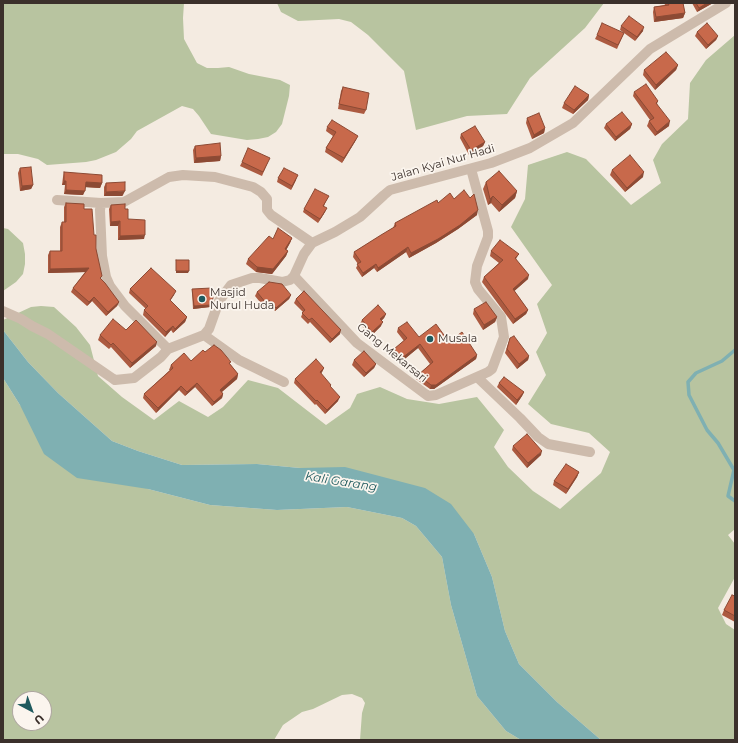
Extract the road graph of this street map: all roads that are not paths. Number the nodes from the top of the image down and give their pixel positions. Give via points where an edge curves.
1 (726, 3) edge
2 (471, 169) junction
3 (57, 200) dead end
4 (101, 202) junction
5 (312, 243) junction
6 (294, 276) junction
7 (3, 311) edge
8 (204, 335) junction
9 (168, 349) junction
10 (477, 378) junction
11 (284, 382) dead end
12 (590, 452) dead end

1 - 2 street, Jalan Kyai Nur Hadi via 650,49 573,123 530,148
2 - 5 street, Jalan Kyai Nur Hadi via 390,190 360,217
2 - 10 street, Gang Mekarsari via 488,232 477,266 475,282 501,317 504,337 492,369
3 - 4 street
4 - 5 street via 124,202 169,177 215,177 253,187 261,192 267,199 267,210 271,215
4 - 9 street via 102,256 110,286 125,306
5 - 6 street
6 - 8 street via 282,282 252,278 231,285 219,301 209,329
6 - 10 street, Gang Mekarsari via 358,343 428,396
7 - 9 street via 48,334 115,380 134,378
8 - 9 street
8 - 11 street via 239,360
10 - 12 street via 548,444

